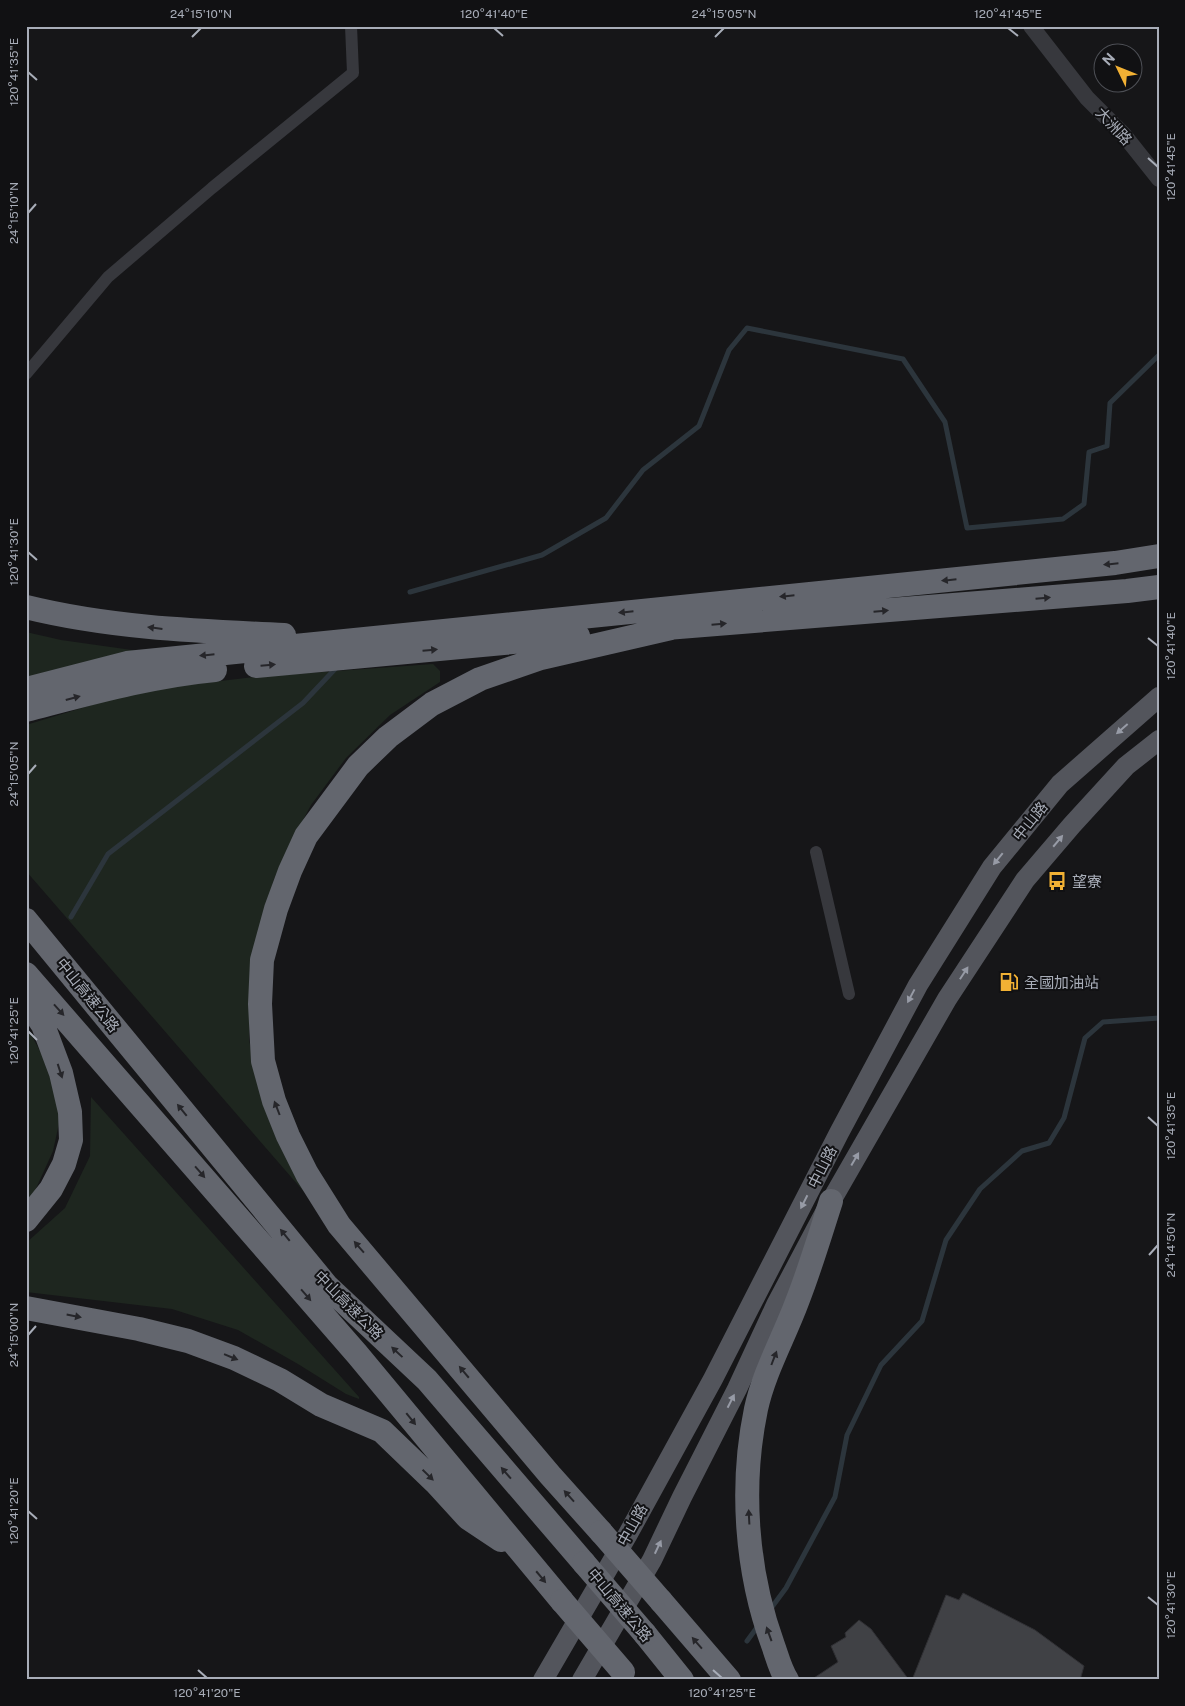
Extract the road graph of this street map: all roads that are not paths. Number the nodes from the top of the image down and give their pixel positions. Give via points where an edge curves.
1 (351, 26) edge
2 (1031, 26) edge
3 (1158, 177) edge
4 (26, 374) edge
5 (1159, 556) edge
6 (1159, 587) edge
7 (1127, 591) junction
8 (1159, 602) edge
9 (26, 607) edge
10 (670, 628) junction
11 (343, 641) junction
12 (26, 689) edge
13 (1159, 697) edge
14 (26, 710) edge
15 (1159, 740) edge
16 (816, 852) dead end
17 (26, 920) edge
18 (26, 974) edge
19 (849, 994) dead end
20 (26, 1000) edge
21 (831, 1201) junction
22 (26, 1220) edge
23 (26, 1308) edge
24 (521, 1553) junction
25 (626, 1676) edge
26 (543, 1680) edge
27 (582, 1680) edge
28 (682, 1680) edge
29 (729, 1680) edge
30 (787, 1680) edge

1 - 4 street via 353,73 108,277
2 - 3 street, 大洲路 via 1087,98 1124,135
5 -> 11 highway
6 - 7 highway
7 - 8 highway
10 -> 7 highway
11 -> 9 highway via 323,637 172,630 110,623
14 -> 10 highway via 101,690 194,672
29 -> 10 highway, bridge via 339,1225 288,1136 262,1061 262,960 276,910 306,836 358,766 388,736 432,704 480,679 541,658
11 -> 12 highway via 127,663
13 -> 26 main road, 中山路 via 1060,784 992,867 918,985 713,1379
21 -> 15 main road, 中山路 via 947,999 1025,880 1126,766
16 - 19 street
28 -> 17 highway, 中山高速公路, bridge via 427,1380 327,1286
18 -> 24 highway, 中山高速公路 via 357,1354
20 -> 22 highway via 43,1025 61,1073 70,1112 71,1140 64,1164 51,1189
27 -> 21 main road, 中山路 via 652,1560 776,1305
30 -> 21 highway via 764,1620 752,1565 749,1457 756,1407
23 -> 24 highway via 188,1341 280,1380 321,1405 382,1431 468,1518
24 -> 25 highway, 中山高速公路, bridge

